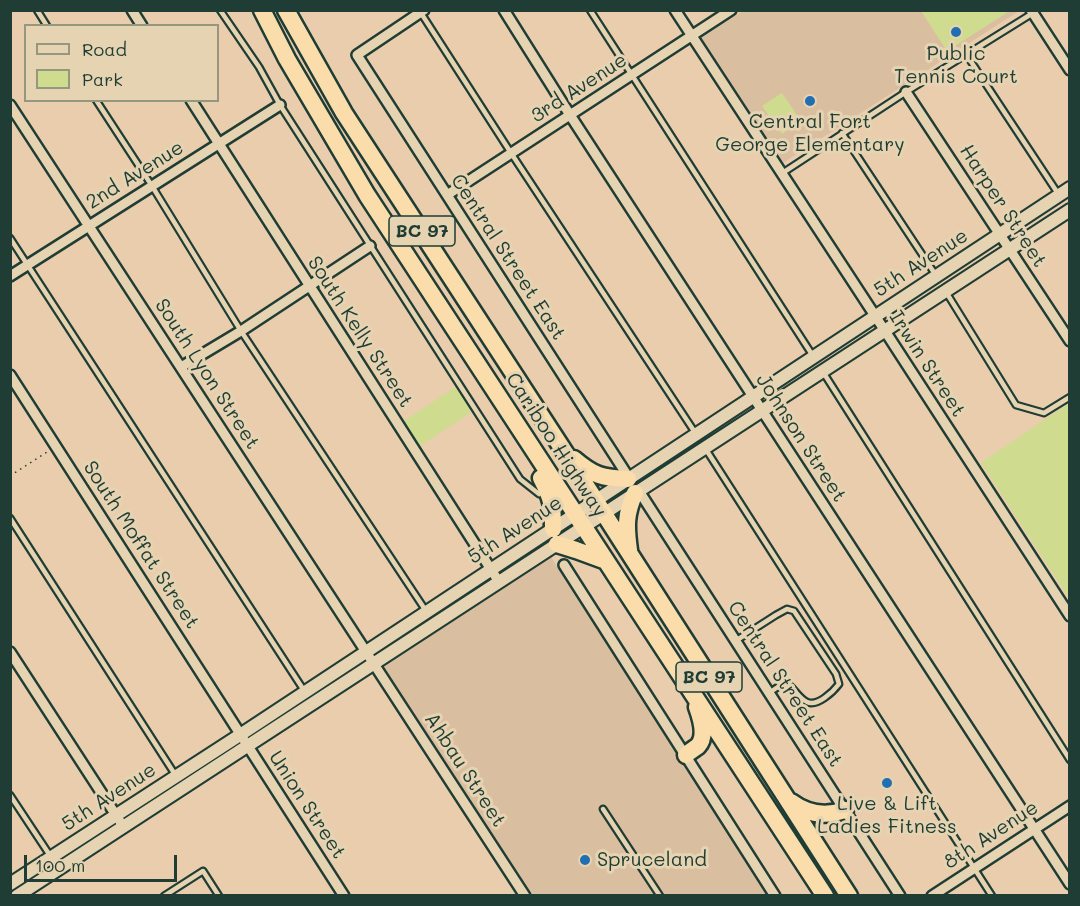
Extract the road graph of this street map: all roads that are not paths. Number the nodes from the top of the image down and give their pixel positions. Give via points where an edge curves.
1 (37, 10) edge
2 (132, 10) edge
3 (220, 10) edge
4 (262, 10) edge
5 (286, 10) edge
6 (504, 10) edge
7 (590, 10) edge
8 (675, 10) edge
9 (731, 10) edge
10 (422, 12) edge
11 (1032, 12) edge
12 (46, 24) edge
13 (141, 24) edge
14 (691, 36) junction
15 (966, 54) junction
16 (1070, 70) edge
17 (632, 75) junction
18 (906, 92) junction
19 (97, 102) edge
20 (192, 102) edge
21 (10, 105) edge
22 (280, 105) junction
23 (570, 115) junction
24 (842, 134) junction
25 (219, 144) junction
26 (511, 153) junction
27 (782, 174) junction
28 (152, 186) junction
29 (1064, 191) edge
30 (447, 195) junction
31 (1070, 210) edge
32 (89, 226) junction
33 (1000, 234) junction
34 (10, 238) edge
35 (370, 246) junction
36 (1010, 249) junction
37 (28, 265) junction
38 (10, 276) edge
39 (936, 276) junction
40 (309, 286) junction
41 (946, 291) junction
42 (875, 316) junction
43 (241, 331) junction
44 (885, 331) junction
45 (457, 332) junction
46 (1070, 341) edge
47 (813, 357) junction
48 (181, 367) junction
49 (823, 371) junction
50 (10, 375) edge
51 (753, 397) junction
52 (1070, 397) edge
53 (762, 411) junction
54 (696, 434) junction
55 (562, 448) junction
56 (705, 448) junction
57 (633, 486) junction
58 (539, 494) dead end
59 (590, 515) junction
60 (10, 518) edge
61 (555, 536) junction
62 (630, 554) junction
63 (606, 561) junction
64 (564, 565) dead end
65 (491, 570) junction
66 (499, 582) junction
67 (426, 611) junction
68 (1070, 616) edge
69 (736, 641) junction
70 (10, 652) edge
71 (366, 652) junction
72 (374, 663) junction
73 (305, 692) junction
74 (692, 692) junction
75 (769, 693) junction
76 (735, 717) junction
77 (240, 735) junction
78 (248, 746) junction
79 (686, 755) junction
80 (1070, 760) edge
81 (176, 776) junction
82 (10, 795) edge
83 (788, 799) junction
84 (1070, 806) edge
85 (603, 809) dead end
86 (845, 810) junction
87 (120, 821) junction
88 (1033, 828) junction
89 (51, 857) junction
90 (974, 867) junction
91 (10, 884) edge
92 (1070, 885) edge
93 (17, 896) edge
94 (164, 896) edge
95 (219, 896) edge
96 (344, 896) edge
97 (525, 896) edge
98 (660, 896) edge
99 (775, 896) edge
100 (825, 896) edge
101 (849, 896) edge
102 (900, 896) edge
103 (932, 896) edge
104 (992, 896) edge

1 - 12 lane
2 - 13 street
3 - 22 lane
4 - 45 highway, Cariboo Highway / BC 97 via 367,195
5 - 55 highway, Cariboo Highway / BC 97 via 344,113
6 - 23 street, Johnson Street
7 - 17 lane
8 - 14 street, Irwin Street
9 - 14 street, 3rd Avenue
10 - 26 lane
10 - 30 street, Central Street East via 357,55
11 - 15 lane
11 - 16 street
14 - 17 street, 3rd Avenue
14 - 27 street, Irwin Street
15 - 18 lane
15 - 29 lane
17 - 23 street, 3rd Avenue
17 - 47 lane
18 - 24 lane
18 - 33 street, Harper Street
19 - 28 lane
20 - 25 street, South Kelly Street
21 - 32 street, South Lyon Street
22 - 25 street, 2nd Avenue
22 - 35 lane
23 - 26 street, 3rd Avenue
23 - 51 street, Johnson Street
24 - 27 lane
24 - 39 lane
25 - 28 street, 2nd Avenue
25 - 40 street, South Kelly Street
26 - 30 street, 3rd Avenue
26 - 54 lane
27 - 42 street, Irwin Street
28 - 32 street, 2nd Avenue
28 - 43 lane
29 - 33 main road, 5th Avenue
30 - 57 street, Central Street East
31 - 36 main road, 5th Avenue
32 - 37 street, 2nd Avenue
32 - 48 street, South Lyon Street
33 - 36 street, Harper Street
33 - 39 main road, 5th Avenue
34 - 37 lane
35 - 40 street
35 - 58 lane via 520,479
36 - 41 main road, 5th Avenue
36 - 46 street, Harper Street
37 - 38 street, 2nd Avenue
37 - 73 lane
39 - 42 main road, 5th Avenue
40 - 43 street
40 - 65 street, South Kelly Street
41 - 44 main road, 5th Avenue
41 - 52 lane via 1016,405 1044,413
42 - 44 street, Irwin Street
42 - 47 main road, 5th Avenue
43 - 48 street
43 - 67 lane
44 - 49 main road, 5th Avenue
44 - 68 street, Irwin Street
45 - 59 highway, Cariboo Highway / BC 97
45 - 61 highway via 486,390 550,496
47 - 51 main road, 5th Avenue
48 - 71 street, South Lyon Street
49 - 53 main road, 5th Avenue
49 - 80 lane
50 - 77 street, South Moffat Street
51 - 53 street, Johnson Street
51 - 54 main road, 5th Avenue
53 - 56 main road, 5th Avenue
53 - 88 street, Johnson Street
54 - 57 main road, 5th Avenue
55 - 57 highway via 588,470
55 - 59 highway, Cariboo Highway / BC 97
56 - 57 main road, 5th Avenue
56 - 90 lane
57 - 59 main road, 5th Avenue
57 - 62 highway via 627,520
57 - 69 street, Central Street East
59 - 61 main road, 5th Avenue
59 - 62 highway, Cariboo Highway / BC 97
59 - 63 highway, Cariboo Highway / BC 97
59 - 76 highway via 694,679
60 - 81 lane
61 - 63 highway via 576,550
61 - 65 main road, 5th Avenue
61 - 66 main road, 5th Avenue
62 - 76 highway, Cariboo Highway / BC 97
63 - 74 highway, Cariboo Highway / BC 97
64 - 79 street
65 - 66 street, South Kelly Street
65 - 67 main road, 5th Avenue
66 - 72 main road, 5th Avenue
67 - 71 main road, 5th Avenue
69 - 75 street, Central Street East
69 - 75 lane via 787,609 794,611 839,684 813,703 806,702 785,682
70 - 87 street
71 - 72 street, South Lyon Street
71 - 73 main road, 5th Avenue
72 - 78 main road, 5th Avenue
72 - 97 street, Ahbau Street
73 - 77 main road, 5th Avenue
74 - 79 highway via 700,715 702,739
74 - 100 highway, Cariboo Highway / BC 97
75 - 86 street, Central Street East
76 - 83 highway, Cariboo Highway / BC 97
77 - 78 street, Union Street
77 - 81 main road, 5th Avenue
78 - 87 main road, 5th Avenue
78 - 96 street, Union Street
79 - 99 street
81 - 87 main road, 5th Avenue
82 - 89 lane
83 - 86 highway via 807,812
83 - 101 highway, Cariboo Highway / BC 97
84 - 88 street, 8th Avenue
85 - 98 lane
86 - 102 street, Central Street East
87 - 89 main road, 5th Avenue
87 - 93 main road, 5th Avenue
88 - 90 street, 8th Avenue
88 - 92 street, Johnson Street
89 - 91 main road, 5th Avenue
90 - 103 street, 8th Avenue
90 - 104 lane
94 - 95 lane via 203,871

